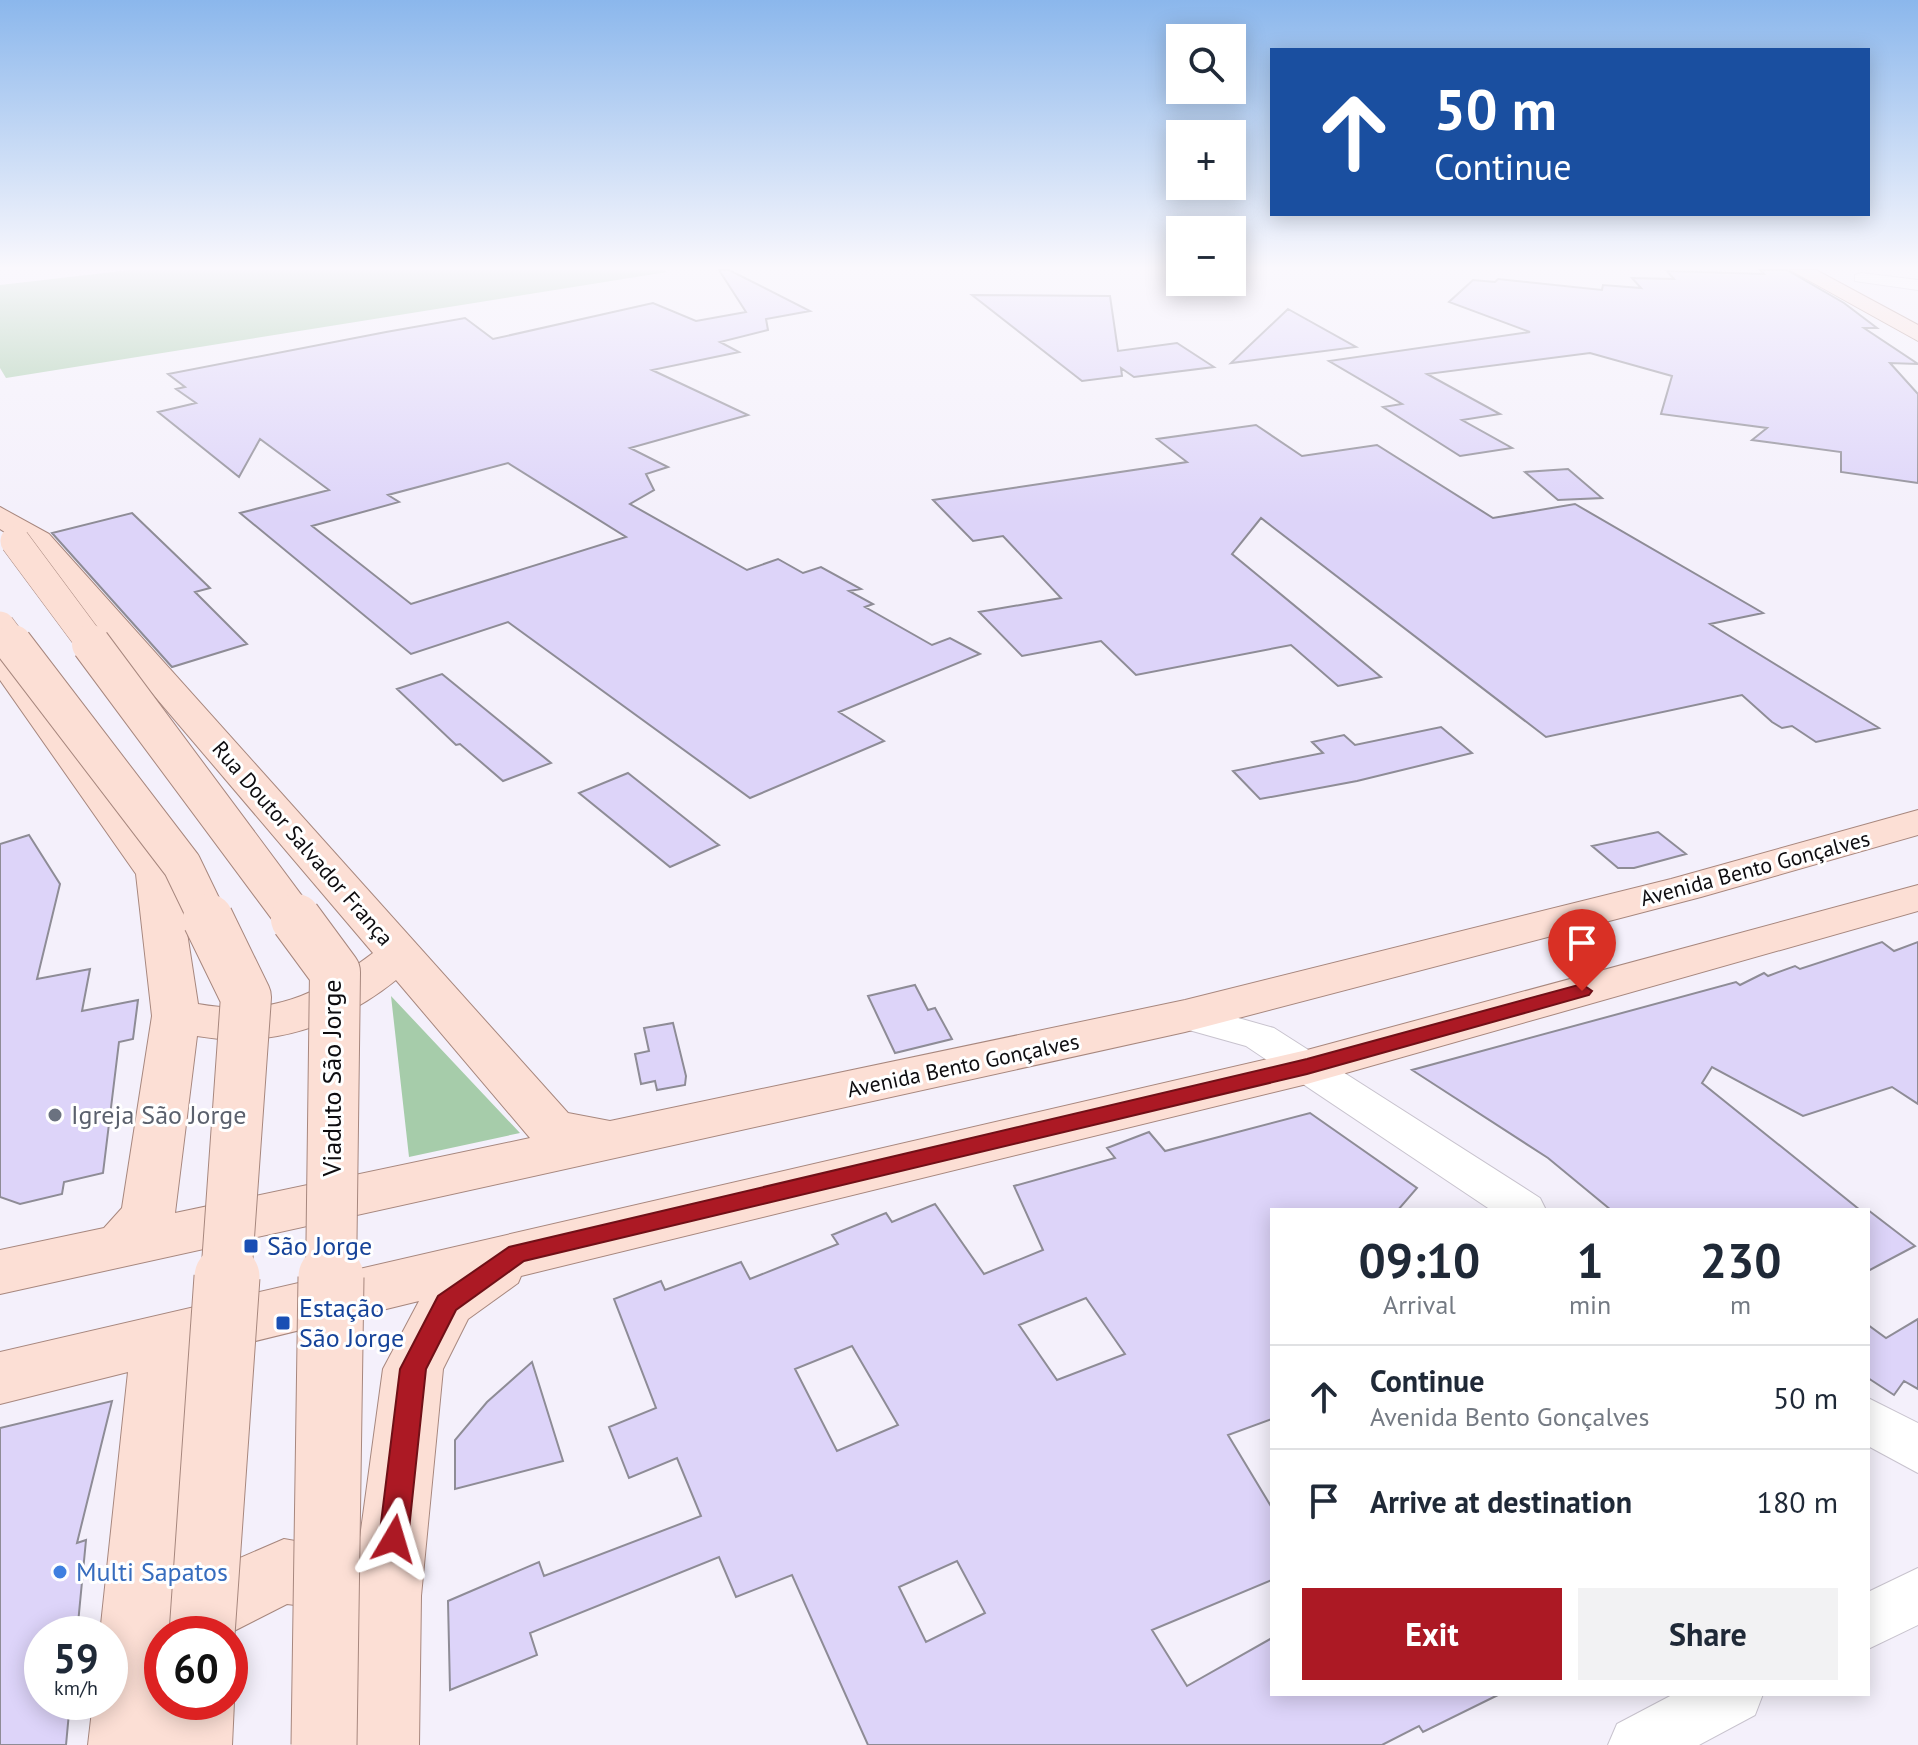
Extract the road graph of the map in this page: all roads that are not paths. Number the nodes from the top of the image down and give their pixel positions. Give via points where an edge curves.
1 (5, 526) edge
2 (0, 626) edge
3 (0, 656) edge
4 (1918, 822) edge
5 (1918, 898) edge
6 (400, 954) junction
7 (176, 1016) junction
8 (1185, 1016) junction
9 (1307, 1067) junction
10 (620, 1141) junction
11 (1521, 1208) edge
12 (119, 1248) junction
13 (517, 1253) junction
14 (0, 1272) edge
15 (161, 1342) junction
16 (0, 1378) edge
17 (1870, 1421) edge
18 (1918, 1450) edge
19 (1918, 1595) edge
20 (387, 1596) junction
21 (156, 1616) edge
22 (196, 1616) edge
23 (203, 1616) edge
24 (1870, 1621) edge
25 (144, 1683) edge
26 (1730, 1696) edge
27 (197, 1720) edge
28 (125, 1745) edge
29 (195, 1745) edge
30 (324, 1745) edge
31 (382, 1745) edge
32 (1638, 1745) edge

1 - 6 main road, Rua Doutor Salvador França via 38,540
1 - 30 main road, Viaduto São Jorge, bridge via 335,972
2 - 23 main road, bridge via 182,865 246,997
3 - 7 main road via 157,874
4 - 8 main road, Avenida Bento Gonçalves via 1701,884
5 - 9 main road
6 - 7 main road via 326,1008 251,1026
6 - 10 main road, Rua Doutor Salvador França via 552,1129
7 - 12 main road via 149,1210
8 - 9 street via 1260,1037
8 - 10 main road, Avenida Bento Gonçalves
9 - 11 street
9 - 13 main road
10 - 12 main road, Avenida Bento Gonçalves
12 - 14 main road, Avenida Bento Gonçalves
13 - 15 main road
13 - 20 main road via 447,1303 413,1369
15 - 16 main road
15 - 21 main road
17 - 18 street
19 - 24 street
20 - 22 main road via 338,1577 284,1571
20 - 31 main road
25 - 28 main road
26 - 32 street
27 - 29 main road

